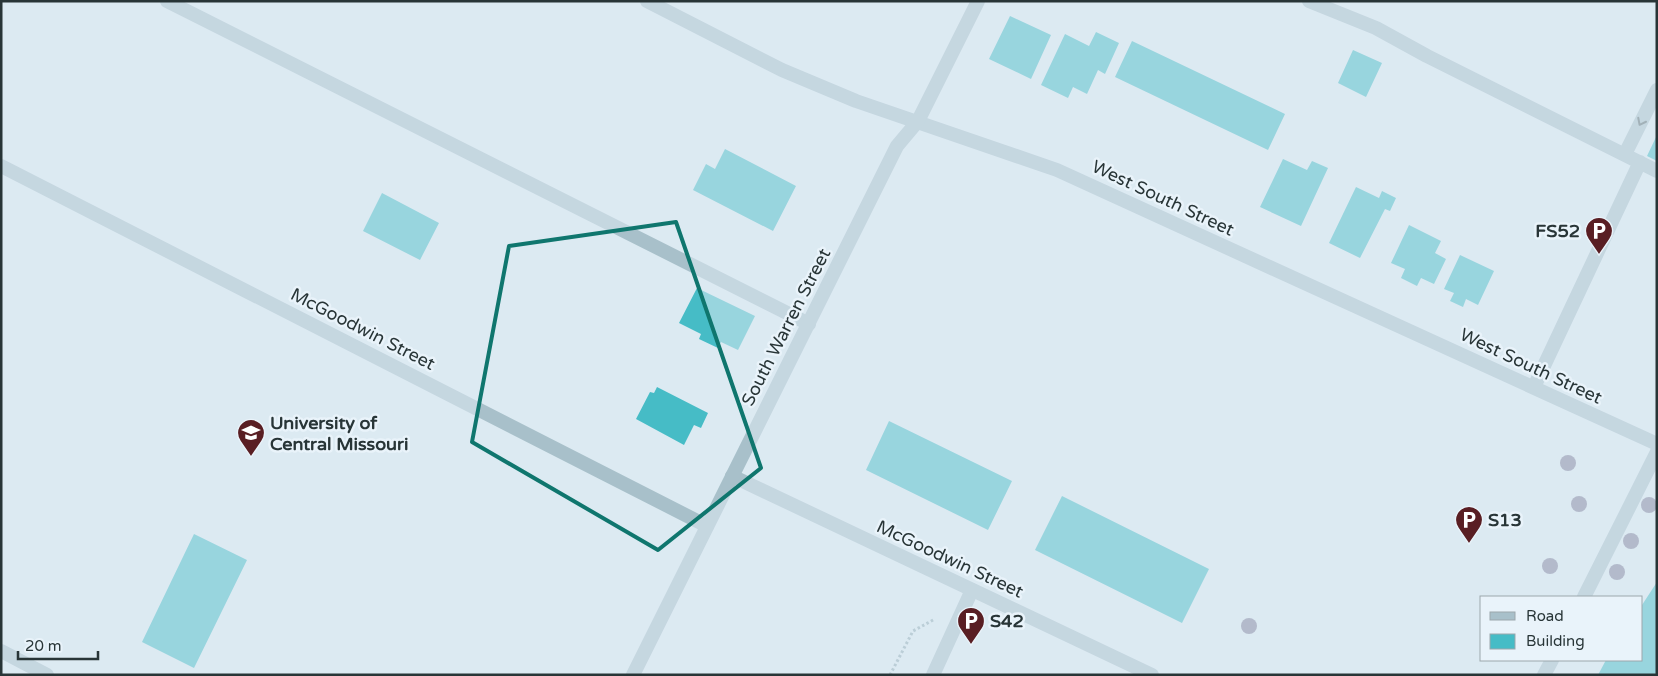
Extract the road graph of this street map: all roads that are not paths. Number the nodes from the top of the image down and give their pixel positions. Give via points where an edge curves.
1 (167, 1) edge
2 (647, 1) edge
3 (978, 1) edge
4 (1309, 1) edge
5 (1657, 90) edge
6 (918, 121) junction
7 (1625, 154) junction
8 (1640, 162) junction
9 (1, 166) edge
10 (1657, 171) edge
11 (809, 324) junction
12 (1534, 387) junction
13 (1657, 444) edge
14 (1657, 452) edge
15 (732, 476) junction
16 (707, 526) junction
17 (972, 590) junction
18 (1585, 596) edge
19 (1, 652) edge
20 (1551, 661) edge
21 (47, 675) edge
22 (633, 675) edge
23 (932, 675) edge
24 (1152, 675) edge
25 (1544, 675) edge

1 - 11 street
2 - 6 street, West South Street via 782,70 856,101
3 - 6 street, South Warren Street
4 - 7 street via 1376,28
5 -> 7 street
6 - 11 street, South Warren Street via 897,146
6 - 12 street, West South Street via 1057,170
7 - 8 street
8 - 10 street
8 - 12 street
9 - 16 street, McGoodwin Street
11 - 15 street, South Warren Street
12 - 13 street, West South Street
14 - 18 street
15 - 16 street, South Warren Street
15 - 17 street, McGoodwin Street
16 - 22 street, South Warren Street
17 - 23 street
17 - 24 street, McGoodwin Street
19 - 21 street
20 - 25 street

